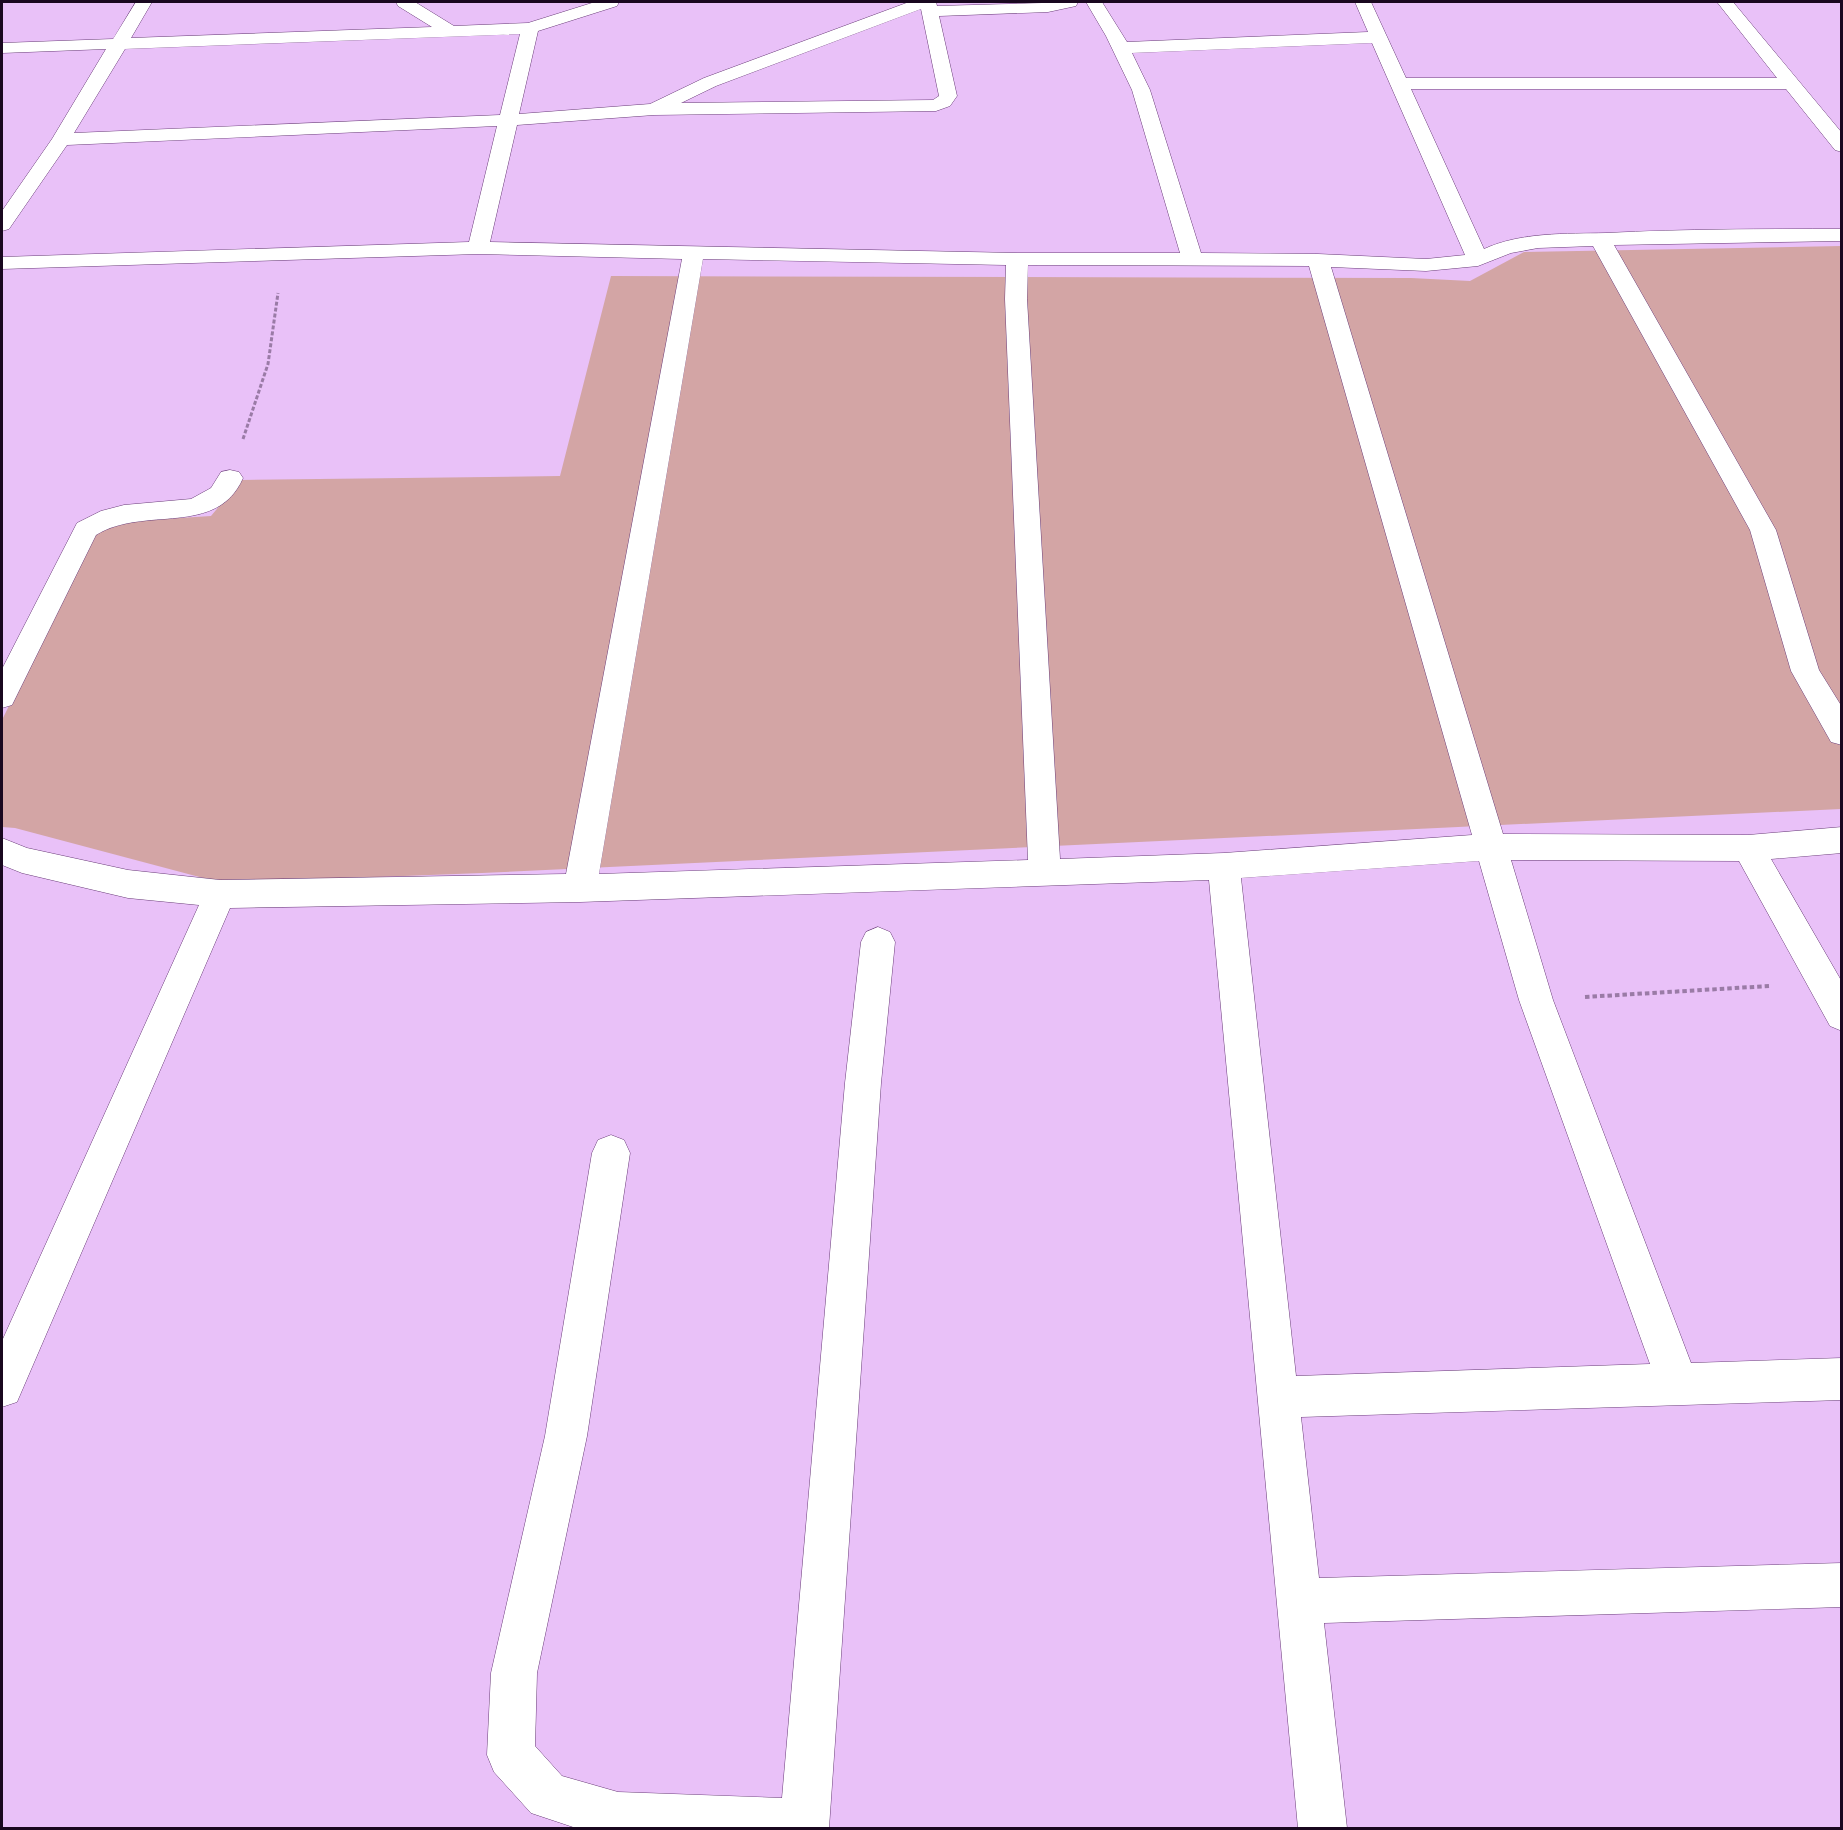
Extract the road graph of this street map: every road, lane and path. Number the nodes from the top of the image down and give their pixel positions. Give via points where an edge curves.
1 (144, 2) edge
2 (404, 2) edge
3 (610, 2) edge
4 (1070, 2) edge
5 (1094, 2) edge
6 (1363, 2) edge
7 (1725, 2) edge
8 (583, 5) edge
9 (927, 5) edge
10 (530, 28) junction
11 (451, 31) junction
12 (1379, 37) junction
13 (117, 44) junction
14 (2, 48) edge
15 (1121, 48) junction
16 (1791, 83) junction
17 (1399, 84) junction
18 (654, 109) junction
19 (509, 120) junction
20 (61, 139) junction
21 (1842, 146) edge
22 (2, 225) edge
23 (1842, 235) edge
24 (1600, 239) junction
25 (478, 248) junction
26 (694, 252) junction
27 (284, 253) junction
28 (1017, 259) junction
29 (1318, 260) junction
30 (1478, 260) junction
31 (1193, 261) junction
32 (2, 263) edge
33 (230, 478) joint
34 (2, 697) edge
35 (1842, 734) edge
36 (1842, 840) edge
37 (1489, 847) junction
38 (1748, 848) junction
39 (2, 850) edge
40 (1224, 866) junction
41 (1045, 873) junction
42 (580, 888) junction
43 (220, 894) junction
44 (878, 942) dead end
45 (1824, 982) junction
46 (1536, 1000) junction
47 (1842, 1015) edge
48 (610, 1153) dead end
49 (1842, 1379) edge
50 (1678, 1384) junction
51 (2, 1387) edge
52 (1278, 1397) junction
53 (1842, 1585) edge
54 (1299, 1601) junction
55 (805, 1826) edge
56 (1322, 1828) edge

1 - 13 street
2 - 11 street
3 - 8 street
4 - 9 street via 1048,7
5 - 15 street
6 - 12 street
7 - 16 street
8 - 10 street
9 - 18 street via 710,82
9 - 18 street via 948,96 939,105
10 - 11 street
10 - 19 street
11 - 13 street
12 - 15 street
12 - 17 street
13 - 14 street
13 - 20 street
15 - 31 street via 1141,90
16 - 17 street
16 - 21 street
17 - 30 street
18 - 19 street
19 - 20 street
19 - 25 street
20 - 22 street
23 - 24 street
24 - 30 street via 1522,244
24 - 35 street via 1762,530 1804,671
25 - 26 street
25 - 27 street
26 - 28 street
26 - 42 street
27 - 32 street
27 - 33 path via 268,364
28 - 31 street
28 - 41 street
29 - 30 street via 1426,265
29 - 31 street
29 - 37 street
33 - 34 street via 214,500 203,505 119,515 86,529
36 - 38 street
37 - 38 street
37 - 40 street
37 - 46 street
38 - 45 street
39 - 43 street via 22,860 128,884
40 - 41 street
40 - 52 street
41 - 42 street
42 - 43 street
43 - 51 street
44 - 55 street via 863,1083
45 - 46 path
45 - 47 street
46 - 50 street
48 - 55 street via 566,1436 514,1673 511,1755 548,1796 618,1816
49 - 50 street
50 - 52 street
52 - 54 street
53 - 54 street
54 - 56 street

